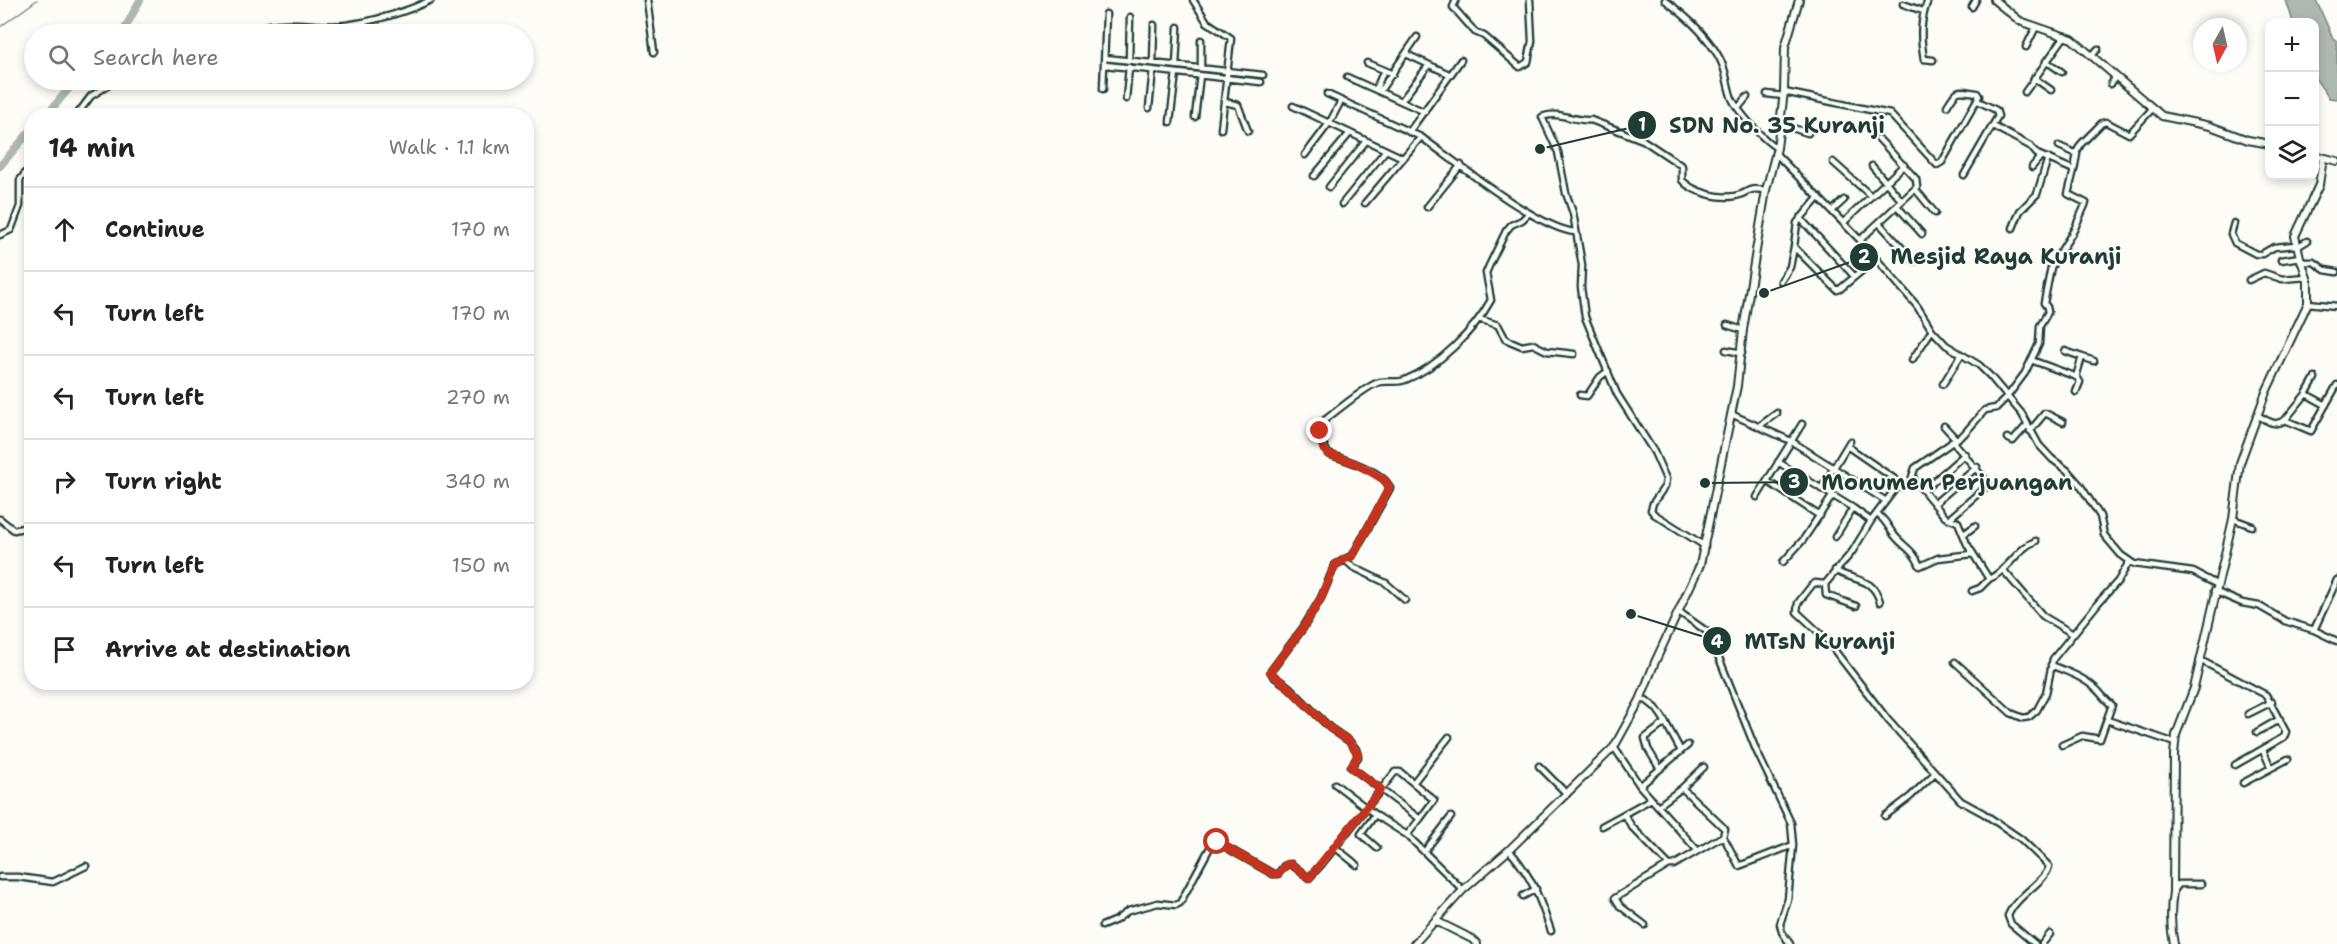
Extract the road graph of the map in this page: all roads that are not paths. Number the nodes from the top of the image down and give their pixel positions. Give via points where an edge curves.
1 (431, 0) edge
2 (647, 0) edge
3 (1193, 0) edge
4 (1530, 0) edge
5 (1665, 0) edge
6 (1799, 0) edge
7 (1928, 0) edge
8 (1976, 0) edge
9 (1994, 0) edge
10 (1453, 1) edge
11 (1903, 4) dead end
12 (1972, 7) dead end
13 (1923, 11) junction
14 (1106, 14) dead end
15 (1130, 17) dead end
16 (352, 24) edge
17 (1154, 25) dead end
18 (1178, 27) dead end
19 (2036, 27) junction
20 (2066, 36) junction
21 (1417, 37) dead end
22 (1201, 40) dead end
23 (2026, 47) dead end
24 (2097, 49) dead end
25 (654, 52) dead end
26 (1406, 54) junction
27 (2092, 55) junction
28 (1105, 58) junction
29 (1461, 60) dead end
30 (1933, 60) dead end
31 (1129, 61) junction
32 (2046, 61) junction
33 (1153, 63) junction
34 (1367, 63) dead end
35 (1105, 65) junction
36 (1176, 66) junction
37 (1428, 66) junction
38 (1129, 68) junction
39 (1201, 68) junction
40 (1153, 70) junction
41 (1384, 70) junction
42 (1229, 71) junction
43 (2062, 72) dead end
44 (1176, 73) junction
45 (1392, 74) junction
46 (1200, 75) junction
47 (1263, 75) dead end
48 (1451, 75) junction
49 (1347, 77) dead end
50 (2115, 77) junction
51 (1228, 78) junction
52 (2034, 78) junction
53 (1261, 82) dead end
54 (2111, 84) dead end
55 (1103, 89) dead end
56 (101, 90) edge
57 (1378, 90) junction
58 (2051, 90) dead end
59 (2025, 92) dead end
60 (1327, 94) dead end
61 (1767, 94) dead end
62 (1784, 94) junction
63 (1747, 97) dead end
64 (1126, 99) dead end
65 (1341, 100) junction
66 (1402, 100) junction
67 (1978, 101) junction
68 (1225, 102) junction
69 (1293, 106) dead end
70 (1947, 106) dead end
71 (82, 108) edge
72 (1149, 108) dead end
73 (1738, 108) junction
74 (2153, 108) junction
75 (1425, 112) junction
76 (1195, 117) dead end
77 (1170, 122) dead end
78 (1330, 122) junction
79 (1780, 124) junction
80 (1993, 126) junction
81 (1221, 129) dead end
82 (1248, 131) dead end
83 (1409, 132) junction
84 (1350, 133) junction
85 (1808, 133) dead end
86 (1421, 137) junction
87 (1878, 138) dead end
88 (1366, 141) junction
89 (2265, 143) edge
90 (2059, 146) dead end
91 (1386, 150) junction
92 (1776, 151) junction
93 (2076, 153) junction
94 (1305, 155) dead end
95 (2041, 156) junction
96 (2319, 156) edge
97 (2323, 157) junction
98 (1403, 158) junction
99 (2048, 158) junction
100 (2337, 161) edge
101 (1833, 162) dead end
102 (1461, 165) junction
103 (1904, 165) junction
104 (1872, 166) dead end
105 (2032, 167) dead end
106 (2074, 170) junction
107 (24, 175) edge
108 (1964, 175) dead end
109 (1314, 176) dead end
110 (1885, 182) junction
111 (1329, 187) dead end
112 (1766, 190) junction
113 (1916, 190) junction
114 (1871, 196) junction
115 (1819, 197) junction
116 (1844, 200) dead end
117 (1902, 201) junction
118 (1365, 203) dead end
119 (1342, 204) dead end
120 (1897, 206) junction
121 (1427, 207) dead end
122 (1832, 211) junction
123 (1529, 213) junction
124 (1935, 213) dead end
125 (1800, 218) junction
126 (1843, 223) junction
127 (1879, 223) junction
128 (2234, 223) dead end
129 (2013, 228) dead end
130 (1575, 232) junction
131 (1922, 234) dead end
132 (0, 235) edge
133 (1860, 240) junction
134 (2307, 241) dead end
135 (2296, 246) junction
136 (1794, 247) junction
137 (1876, 259) junction
138 (2281, 260) dead end
139 (2300, 260) junction
140 (1914, 261) dead end
141 (2337, 272) edge
142 (1854, 276) junction
143 (2307, 277) junction
144 (2249, 280) dead end
145 (1781, 281) dead end
146 (2308, 303) junction
147 (2337, 306) edge
148 (1479, 319) junction
149 (1727, 325) dead end
150 (1743, 330) junction
151 (1932, 330) junction
152 (1726, 351) dead end
153 (2065, 351) dead end
154 (1742, 353) junction
155 (1574, 354) dead end
156 (1961, 355) junction
157 (2082, 357) junction
158 (1912, 360) dead end
159 (2031, 360) junction
160 (2094, 361) dead end
161 (1608, 371) junction
162 (2076, 376) junction
163 (2315, 378) dead end
164 (1943, 384) dead end
165 (2337, 385) edge
166 (2076, 392) dead end
167 (2306, 394) junction
168 (1580, 395) dead end
169 (2007, 397) junction
170 (2326, 405) junction
171 (1777, 413) dead end
172 (1731, 414) junction
173 (2257, 415) junction
174 (2285, 420) junction
175 (2063, 422) dead end
176 (1802, 424) dead end
177 (2027, 425) junction
178 (1944, 426) dead end
179 (1758, 427) junction
180 (2030, 431) junction
181 (2007, 438) dead end
182 (1954, 440) junction
183 (1791, 441) junction
184 (1965, 454) junction
185 (1779, 462) junction
186 (1834, 467) junction
187 (1977, 467) junction
188 (1767, 481) junction
189 (1821, 489) junction
190 (1924, 490) junction
191 (1833, 495) junction
192 (1757, 497) dead end
193 (1886, 501) junction
194 (1934, 504) junction
195 (1852, 508) junction
196 (1876, 514) junction
197 (1820, 516) junction
198 (0, 519) edge
199 (1949, 519) junction
200 (2233, 519) junction
201 (1871, 520) junction
202 (1975, 526) dead end
203 (2252, 526) dead end
204 (24, 528) edge
205 (1964, 534) junction
206 (1835, 537) dead end
207 (2036, 541) dead end
208 (1705, 546) junction
209 (1973, 554) junction
210 (1344, 559) junction
211 (1783, 562) dead end
212 (2129, 562) junction
213 (1835, 570) junction
214 (2004, 570) junction
215 (1989, 579) junction
216 (2337, 580) edge
217 (1825, 584) junction
218 (2215, 588) junction
219 (1972, 591) dead end
220 (1406, 600) dead end
221 (1880, 602) dead end
222 (1856, 606) dead end
223 (1678, 614) junction
224 (2314, 630) junction
225 (2073, 634) junction
226 (2337, 641) edge
227 (2199, 660) junction
228 (1955, 662) dead end
229 (2051, 665) junction
230 (1640, 700) junction
231 (2272, 702) junction
232 (2248, 714) dead end
233 (2280, 719) junction
234 (2107, 720) junction
235 (1665, 723) junction
236 (2257, 732) dead end
237 (1449, 737) dead end
238 (2175, 743) junction
239 (2062, 745) dead end
240 (1688, 746) dead end
241 (1614, 747) junction
242 (2263, 750) junction
243 (1681, 751) junction
244 (2288, 759) dead end
245 (2235, 765) dead end
246 (1539, 766) dead end
247 (1704, 767) dead end
248 (2271, 768) junction
249 (1660, 769) junction
250 (1935, 773) junction
251 (1413, 783) junction
252 (2243, 783) dead end
253 (1335, 784) dead end
254 (1640, 786) junction
255 (1682, 788) junction
256 (1381, 789) junction
257 (1567, 794) junction
258 (1651, 799) junction
259 (1658, 806) junction
260 (1366, 808) junction
261 (1624, 814) junction
262 (1375, 815) junction
263 (1885, 816) dead end
264 (1450, 817) dead end
265 (1420, 819) junction
266 (1602, 826) dead end
267 (1350, 828) junction
268 (1361, 834) junction
269 (1407, 835) junction
270 (1723, 836) junction
271 (1793, 845) junction
272 (1335, 848) junction
273 (1377, 848) dead end
274 (1509, 850) junction
275 (1698, 851) junction
276 (1424, 852) junction
277 (1357, 865) dead end
278 (1669, 865) junction
279 (86, 866) dead end
280 (0, 877) edge
281 (2201, 884) dead end
282 (1536, 889) junction
283 (1463, 890) junction
284 (2173, 892) junction
285 (1523, 896) dead end
286 (1436, 921) junction
287 (1645, 925) dead end
288 (1102, 926) dead end
289 (1551, 931) dead end
290 (2050, 934) dead end
291 (1414, 944) edge
292 (1477, 944) edge
293 (1790, 944) edge
294 (2035, 944) edge
295 (2042, 944) edge
296 (2174, 944) edge

1 - 16 street
2 - 25 street
3 - 42 street via 1207,22 1231,38
4 - 10 street via 1532,48 1528,63 1520,68 1475,32 1453,7
5 - 73 street via 1691,20 1717,53
6 - 62 street via 1785,47
7 - 13 street
8 - 12 street
9 - 19 street via 2013,17
11 - 13 street
13 - 30 street via 1923,58
14 - 28 street
15 - 31 street
17 - 33 street
18 - 36 street
19 - 20 street
19 - 23 street
20 - 27 street
20 - 32 street
21 - 26 street
22 - 39 street
24 - 27 street
26 - 37 street
26 - 45 street
27 - 50 street
28 - 31 street
28 - 35 street
29 - 48 street
31 - 33 street
32 - 43 street
32 - 52 street
33 - 36 street
34 - 41 street
35 - 38 street
35 - 55 street
36 - 39 street
37 - 48 street
37 - 66 street
38 - 40 street
38 - 64 street
39 - 42 street
40 - 44 street
40 - 72 street
41 - 45 street
41 - 57 street
42 - 47 street
42 - 51 street
44 - 46 street
44 - 77 street
45 - 57 street
46 - 51 street
46 - 76 street
48 - 75 street
49 - 57 street
50 - 54 street
50 - 74 street
51 - 53 street
51 - 68 street
52 - 58 street
52 - 59 street
56 - 71 street
57 - 66 street
60 - 65 street
61 - 62 street
62 - 67 street via 1890,114 1938,166
62 - 79 street
63 - 73 street
65 - 78 street
65 - 83 street
66 - 75 street
67 - 70 street via 1977,93 1959,90
67 - 80 street via 1998,112
68 - 81 street
68 - 82 street via 1238,105
69 - 78 street
73 - 92 street
74 - 89 street via 2162,116
74 - 93 street via 2129,134 2102,123
75 - 83 street
78 - 84 street
78 - 94 street
79 - 85 street
79 - 92 street
80 - 95 street
80 - 108 street
83 - 86 street
84 - 88 street
84 - 109 street
86 - 98 street
86 - 102 street
87 - 103 street
88 - 91 street
88 - 111 street
90 - 93 street
91 - 98 street
91 - 119 street
92 - 112 street
92 - 115 street
93 - 106 street
95 - 99 street
95 - 105 street
96 - 97 street
97 - 100 street
97 - 135 street via 2319,185 2297,228
98 - 118 street
99 - 106 street
99 - 129 street via 2037,194 2020,211
101 - 114 street
102 - 121 street
102 - 123 street
103 - 110 street
103 - 113 street via 1917,181
104 - 110 street
106 - 159 street via 2067,194 2085,203 2049,272 2044,303 2048,312
107 - 132 street via 20,180 20,206 11,230
110 - 114 street
110 - 117 street
112 - 130 street via 1750,188 1732,197 1694,189 1682,180 1682,166 1643,140 1594,121 1546,115 1542,117 1558,152
112 - 150 street
113 - 117 street
113 - 124 street
114 - 126 street
115 - 122 street
115 - 125 street
116 - 122 street
117 - 120 street
120 - 127 street
120 - 131 street
122 - 126 street
123 - 130 street
123 - 148 street via 1511,225 1495,252 1486,273 1491,300
125 - 136 street
125 - 142 street
126 - 133 street
127 - 133 street
127 - 140 street
128 - 135 street via 2231,234 2235,243 2256,254 2274,247
130 - 161 street via 1582,265 1583,309
133 - 137 street
134 - 135 street
135 - 139 street
136 - 142 street via 1837,290
136 - 145 street via 1790,267
137 - 142 street
137 - 151 street via 1917,306
138 - 139 street
139 - 141 street via 2314,261 2325,270
139 - 143 street
143 - 144 street via 2282,279 2264,273
143 - 146 street
146 - 147 street
146 - 173 street
148 - 155 street via 1498,326 1505,338 1520,345 1533,344 1547,351
148 - 210 street via 1452,348 1416,375 1402,382 1375,383 1321,423 1320,439 1328,454 1355,463 1385,480 1389,488 1353,555
149 - 150 street
150 - 154 street
151 - 156 street
151 - 158 street
152 - 154 street
153 - 157 street
154 - 172 street
156 - 164 street
156 - 169 street via 1984,370
157 - 160 street
157 - 162 street
159 - 162 street
159 - 169 street
161 - 168 street via 1587,396
161 - 208 street via 1666,479 1651,510
162 - 166 street via 2080,382
163 - 167 street
165 - 170 street
167 - 170 street
167 - 174 street
169 - 177 street
169 - 182 street via 1996,408 1984,410
170 - 174 street via 2311,431
171 - 179 street
172 - 179 street
172 - 208 street
173 - 174 street via 2275,424
173 - 200 street via 2238,471
175 - 180 street via 2045,413
176 - 183 street
177 - 180 street
177 - 181 street via 2012,441
178 - 182 street
179 - 183 street
180 - 212 street via 2046,453 2080,485 2100,516 2104,535
182 - 184 street
182 - 190 street via 1913,470 1912,477
183 - 185 street
183 - 186 street
184 - 187 street
184 - 190 street
185 - 188 street
185 - 189 street
186 - 189 street
186 - 193 street
186 - 193 street via 1848,444 1896,480 1898,485
187 - 194 street
187 - 199 street via 1988,486
188 - 192 street
188 - 197 street
189 - 191 street
190 - 194 street
191 - 195 street
191 - 197 street
193 - 196 street
194 - 199 street
195 - 201 street
195 - 206 street
196 - 201 street
196 - 209 street via 1912,550 1920,566 1938,558
197 - 211 street
198 - 204 street via 10,529
199 - 205 street via 1958,522
200 - 203 street
200 - 218 street
201 - 213 street via 1852,552
202 - 205 street
205 - 209 street
207 - 214 street via 2027,545
208 - 223 street
209 - 215 street
210 - 220 street via 1386,583
210 - 256 street via 1335,565 1303,628 1270,672 1349,741 1358,754 1351,767
212 - 218 street via 2188,570 2208,578
212 - 225 street
213 - 217 street
213 - 221 street via 1867,583 1878,592
214 - 215 street
214 - 225 street via 2040,613
215 - 219 street
216 - 224 street
217 - 222 street via 1826,595
217 - 250 street via 1812,585 1798,603 1797,612 1826,638 1888,720
218 - 224 street via 2242,603 2259,606 2285,621
218 - 227 street
223 - 230 street
223 - 271 street via 1709,633 1756,750 1791,823
224 - 226 street
225 - 229 street
227 - 231 street via 2258,689
227 - 238 street
228 - 229 street via 2011,713 2023,718 2040,705
229 - 234 street via 2096,688 2112,705
230 - 235 street via 1651,703
230 - 241 street
231 - 232 street
231 - 233 street
233 - 236 street
233 - 242 street via 2286,732 2284,737
234 - 238 street
234 - 239 street via 2100,739 2082,736
235 - 243 street
235 - 249 street via 1645,738
237 - 251 street
238 - 284 street
240 - 243 street
241 - 254 street
241 - 257 street
242 - 245 street
242 - 248 street
243 - 249 street
244 - 248 street
246 - 257 street
247 - 255 street
248 - 252 street
249 - 254 street
250 - 263 street
250 - 294 street via 1963,803 2021,839 2049,866 2045,875 2016,901 2008,916 2011,924
251 - 256 street via 1395,771
251 - 265 street via 1434,800
253 - 260 street
254 - 258 street
255 - 259 street
255 - 270 street via 1725,829
256 - 260 street
256 - 265 street
257 - 274 street
258 - 259 street
258 - 261 street
259 - 275 street
260 - 262 street
260 - 267 street
261 - 266 street
261 - 278 street
262 - 268 street
262 - 269 street
264 - 276 street
265 - 269 street
267 - 268 street
267 - 272 street
268 - 273 street
269 - 276 street
270 - 271 street via 1739,866
270 - 275 street
271 - 293 street via 1788,899 1780,924
272 - 277 street
272 - 288 street via 1309,878 1291,864 1273,874 1213,842 1180,903 1158,903 1128,911
274 - 282 street
274 - 283 street
275 - 278 street
276 - 283 street
278 - 287 street via 1616,898 1620,906
279 - 280 street via 53,882
281 - 284 street via 2179,884
282 - 285 street
282 - 289 street
283 - 286 street
284 - 296 street via 2170,922
286 - 291 street
286 - 292 street
290 - 295 street

